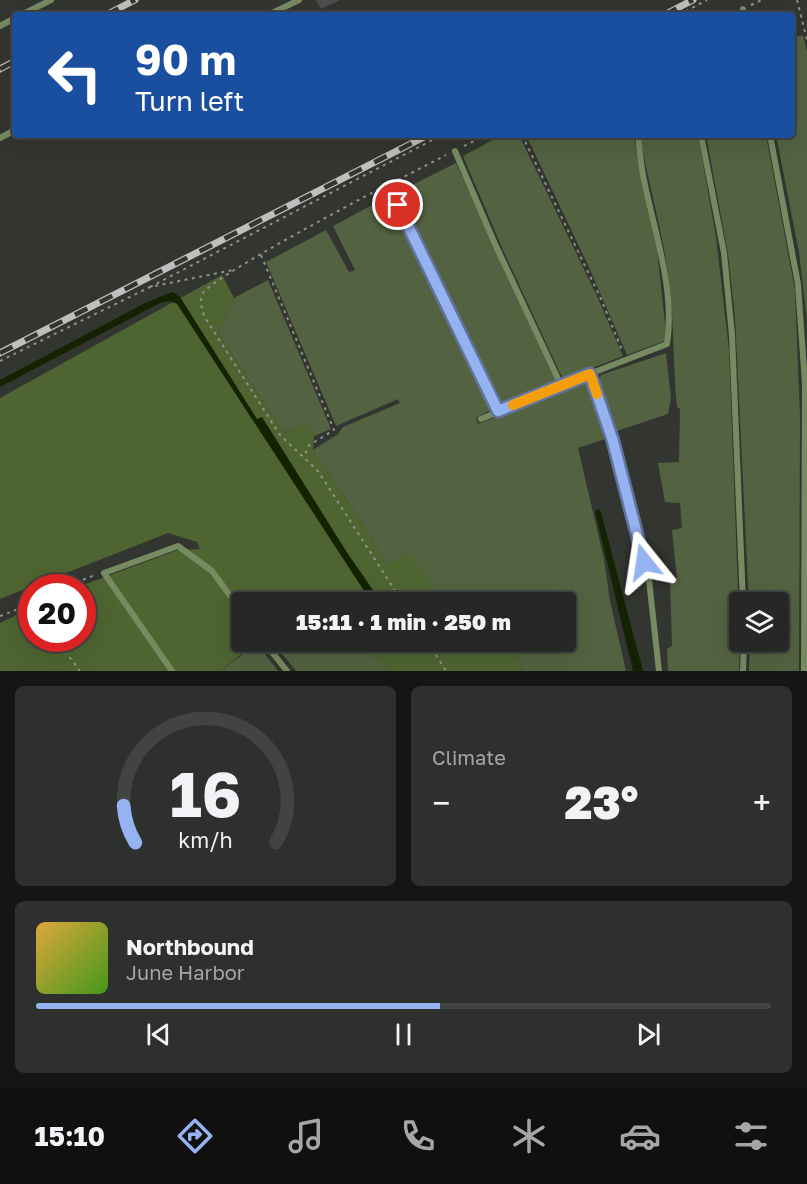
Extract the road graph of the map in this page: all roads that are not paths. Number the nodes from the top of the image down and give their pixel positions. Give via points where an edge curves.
1 (51, 0) edge
2 (299, 0) edge
3 (27, 12) edge
4 (274, 12) edge
5 (638, 138) edge
6 (702, 138) edge
7 (771, 138) edge
8 (455, 151) road end
9 (388, 185) road end
10 (590, 374) junction
11 (561, 385) junction
12 (498, 411) junction
13 (481, 419) dead end
14 (743, 592) edge
15 (231, 597) edge
16 (272, 652) edge
17 (744, 652) edge
18 (172, 671) edge
19 (287, 671) edge
20 (659, 671) edge
21 (743, 671) edge
22 (804, 671) edge

1 - 3 lane
2 - 4 lane
5 - 10 lane via 670,317 668,345
6 - 14 lane via 724,253 732,334
7 - 22 lane via 798,284 805,384
8 - 11 lane
9 - 12 lane
10 - 11 lane
10 - 20 lane via 613,441 649,580
11 - 12 lane
12 - 13 lane
15 - 18 lane via 212,571 178,546 104,573
16 - 19 lane
17 - 21 lane

